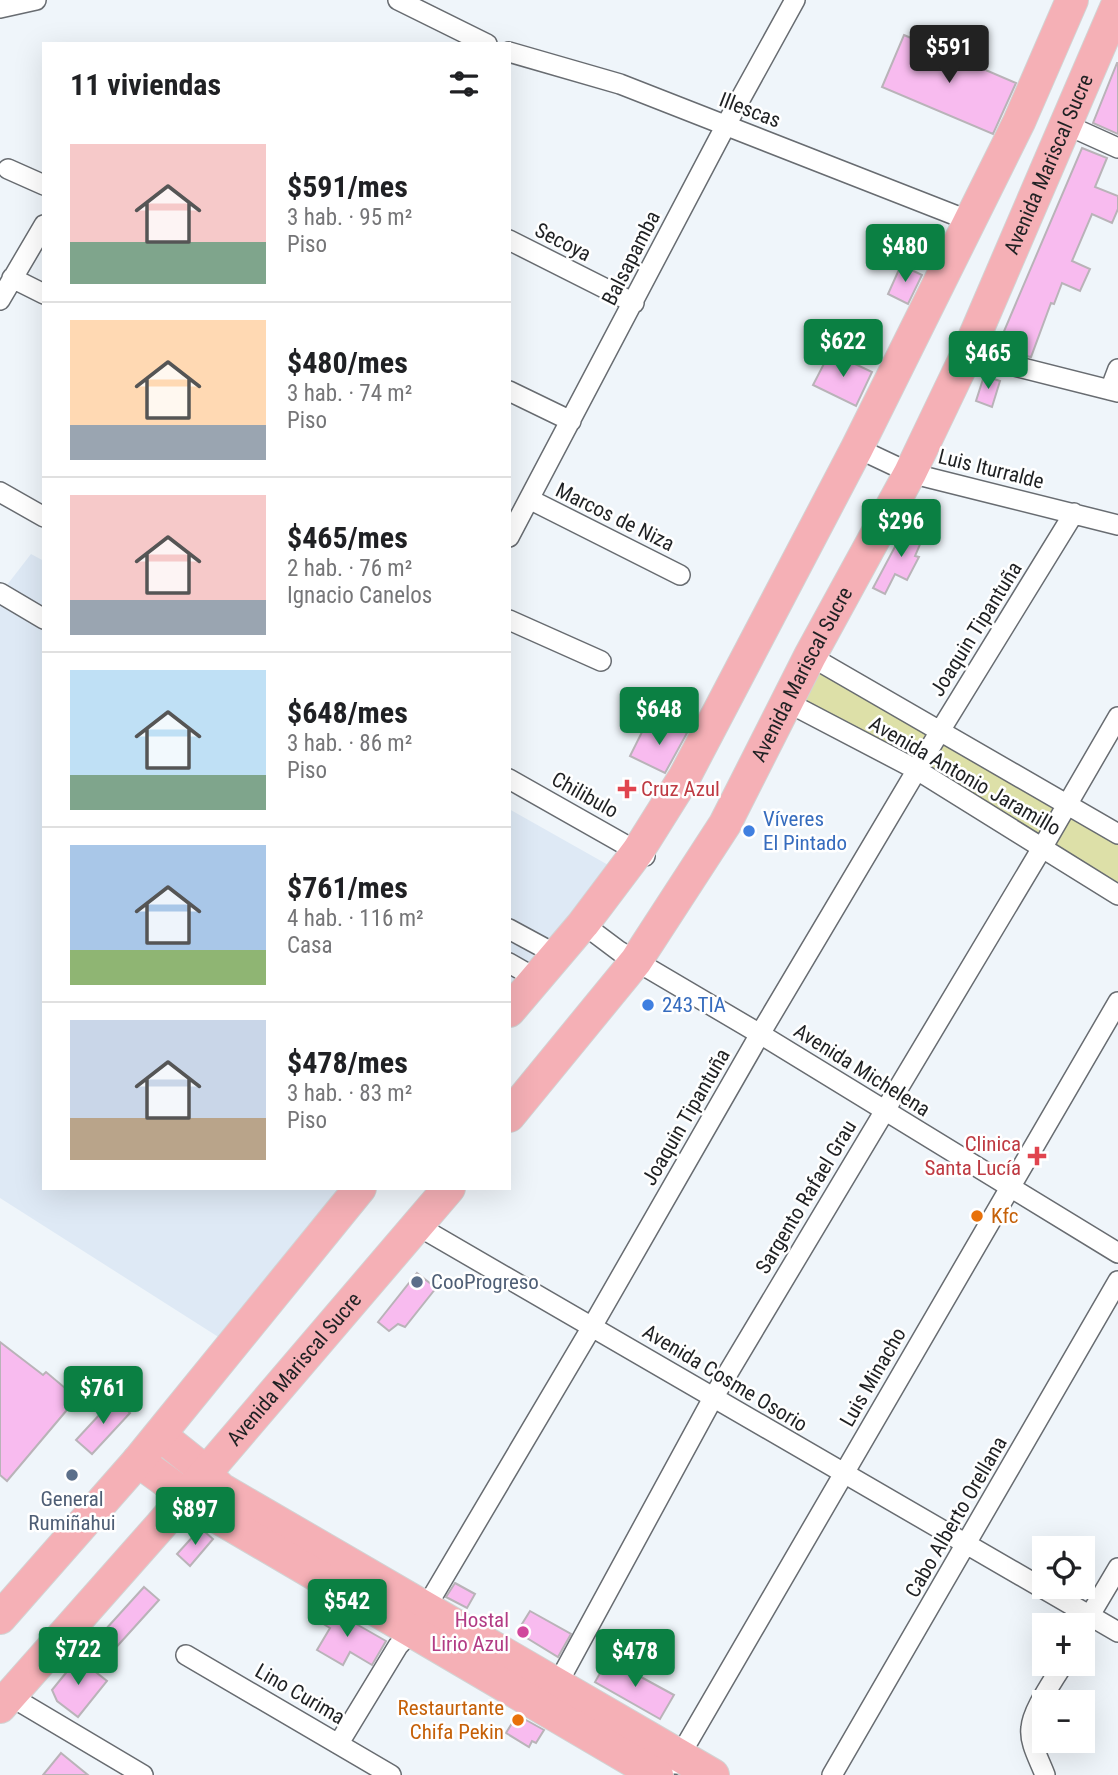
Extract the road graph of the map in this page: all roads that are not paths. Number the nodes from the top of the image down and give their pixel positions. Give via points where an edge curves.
1 (36, 0) edge
2 (398, 0) edge
3 (795, 0) edge
4 (1072, 0) edge
5 (1118, 3) edge
6 (0, 8) edge
7 (483, 42) edge
8 (511, 53) edge
9 (726, 124) junction
10 (1067, 125) junction
11 (1118, 148) edge
12 (8, 169) dead end
13 (42, 184) edge
14 (970, 221) junction
15 (42, 228) edge
16 (511, 241) edge
17 (12, 278) junction
18 (42, 293) edge
19 (0, 300) edge
20 (634, 303) junction
21 (967, 354) junction
22 (1118, 369) edge
23 (1114, 391) edge
24 (511, 392) edge
25 (571, 421) junction
26 (857, 449) junction
27 (910, 473) junction
28 (0, 492) edge
29 (529, 499) junction
30 (1074, 513) junction
31 (42, 516) edge
32 (1118, 525) edge
33 (511, 533) edge
34 (680, 575) dead end
35 (0, 593) edge
36 (42, 618) edge
37 (511, 621) edge
38 (810, 656) junction
39 (601, 661) dead end
40 (786, 702) junction
41 (1118, 717) edge
42 (940, 731) junction
43 (917, 770) junction
44 (511, 780) edge
45 (1068, 804) junction
46 (1118, 834) edge
47 (1042, 848) junction
48 (644, 855) junction
49 (1118, 895) edge
50 (583, 924) junction
51 (511, 930) edge
52 (558, 954) junction
53 (636, 961) junction
54 (511, 964) edge
55 (537, 979) junction
56 (1118, 1002) edge
57 (511, 1009) edge
58 (760, 1034) junction
59 (885, 1110) junction
60 (511, 1114) edge
61 (1008, 1187) junction
62 (358, 1190) edge
63 (447, 1190) edge
64 (418, 1226) junction
65 (1118, 1253) edge
66 (1118, 1281) edge
67 (593, 1325) junction
68 (713, 1398) junction
69 (160, 1435) junction
70 (138, 1461) junction
71 (844, 1474) junction
72 (196, 1484) junction
73 (966, 1545) junction
74 (1118, 1567) edge
75 (1073, 1613) edge
76 (1091, 1613) edge
77 (0, 1618) edge
78 (418, 1619) junction
79 (1095, 1624) edge
80 (1118, 1632) edge
81 (186, 1655) dead end
82 (1057, 1676) edge
83 (551, 1696) junction
84 (5, 1702) edge
85 (339, 1743) junction
86 (668, 1768) edge
87 (144, 1775) edge
88 (391, 1775) edge
89 (713, 1775) edge
90 (832, 1775) edge
91 (1045, 1775) edge

1 - 6 street
2 - 7 street
3 - 9 street, Balsapamba
4 - 14 main road, Avenida Mariscal Sucre
5 - 10 main road, Avenida Mariscal Sucre
8 - 9 street, Illescas via 620,85
9 - 14 street, Illescas
9 - 20 street, Balsapamba
10 - 11 street
10 - 21 main road, Avenida Mariscal Sucre
12 - 13 street
14 - 26 main road, Avenida Mariscal Sucre
15 - 17 street
16 - 20 street, Secoya
17 - 18 street
17 - 19 street
20 - 25 street, Balsapamba
21 - 23 street
21 - 27 main road, Avenida Mariscal Sucre
22 - 23 street
24 - 25 street
25 - 29 street, Balsapamba
26 - 27 street, Luis Iturralde
26 - 48 main road, Avenida Mariscal Sucre
27 - 30 street, Luis Iturralde
27 - 38 main road, Avenida Mariscal Sucre
28 - 31 street
29 - 33 street, Balsapamba
29 - 34 street, Marcos de Niza
30 - 32 street, Luis Iturralde
30 - 42 street, Joaquin Tipantuña
35 - 36 street
37 - 39 street
38 - 40 main road, Avenida Mariscal Sucre
38 - 42 street, Avenida Antonio Jaramillo
40 - 43 street, Avenida Antonio Jaramillo
40 - 53 main road, Avenida Mariscal Sucre via 725,824
41 - 45 street, Sargento Rafael Grau
42 - 43 street, Joaquin Tipantuña
42 - 45 street, Avenida Antonio Jaramillo
43 - 47 street, Avenida Antonio Jaramillo
43 - 58 street, Joaquin Tipantuña
44 - 48 street, Chilibulo
45 - 46 street, Avenida Antonio Jaramillo
45 - 47 street, Sargento Rafael Grau
47 - 49 street, Avenida Antonio Jaramillo
47 - 59 street, Sargento Rafael Grau
48 - 50 main road, Avenida Mariscal Sucre
50 - 52 main road, Avenida Mariscal Sucre
50 - 53 street, Avenida Michelena
51 - 52 street
52 - 55 main road, Avenida Mariscal Sucre
53 - 58 street, Avenida Michelena
53 - 60 main road, Avenida Mariscal Sucre
54 - 55 street
55 - 57 main road, Avenida Mariscal Sucre
56 - 61 street, Luis Minacho
58 - 59 street, Avenida Michelena
58 - 67 street, Joaquin Tipantuña
59 - 61 street, Avenida Michelena
59 - 68 street, Sargento Rafael Grau
61 - 65 street, Avenida Michelena
61 - 71 street, Luis Minacho
62 - 69 main road
63 - 64 main road, Avenida Mariscal Sucre
64 - 67 street, Avenida Cosme Osorio
64 - 72 main road, Avenida Mariscal Sucre
66 - 73 street, Cabo Alberto Orellana
67 - 68 street, Avenida Cosme Osorio
67 - 78 street, Joaquin Tipantuña
68 - 71 street, Avenida Cosme Osorio
68 - 83 street, Sargento Rafael Grau
69 - 70 main road
69 - 72 main road
70 - 72 main road
70 - 77 main road
71 - 73 street, Avenida Cosme Osorio
71 - 86 street, Luis Minacho
72 - 78 main road via 207,1511
72 - 84 main road, Avenida Mariscal Sucre
73 - 75 street, Avenida Cosme Osorio
73 - 90 street, Cabo Alberto Orellana
74 - 76 street
78 - 83 main road
78 - 85 street, Joaquin Tipantuña
79 - 80 street, Avenida Cosme Osorio
81 - 85 street, Lino Curima
82 - 91 street via 1031,1728
83 - 86 main road
84 - 87 street
85 - 88 street, Lino Curima
86 - 89 main road

